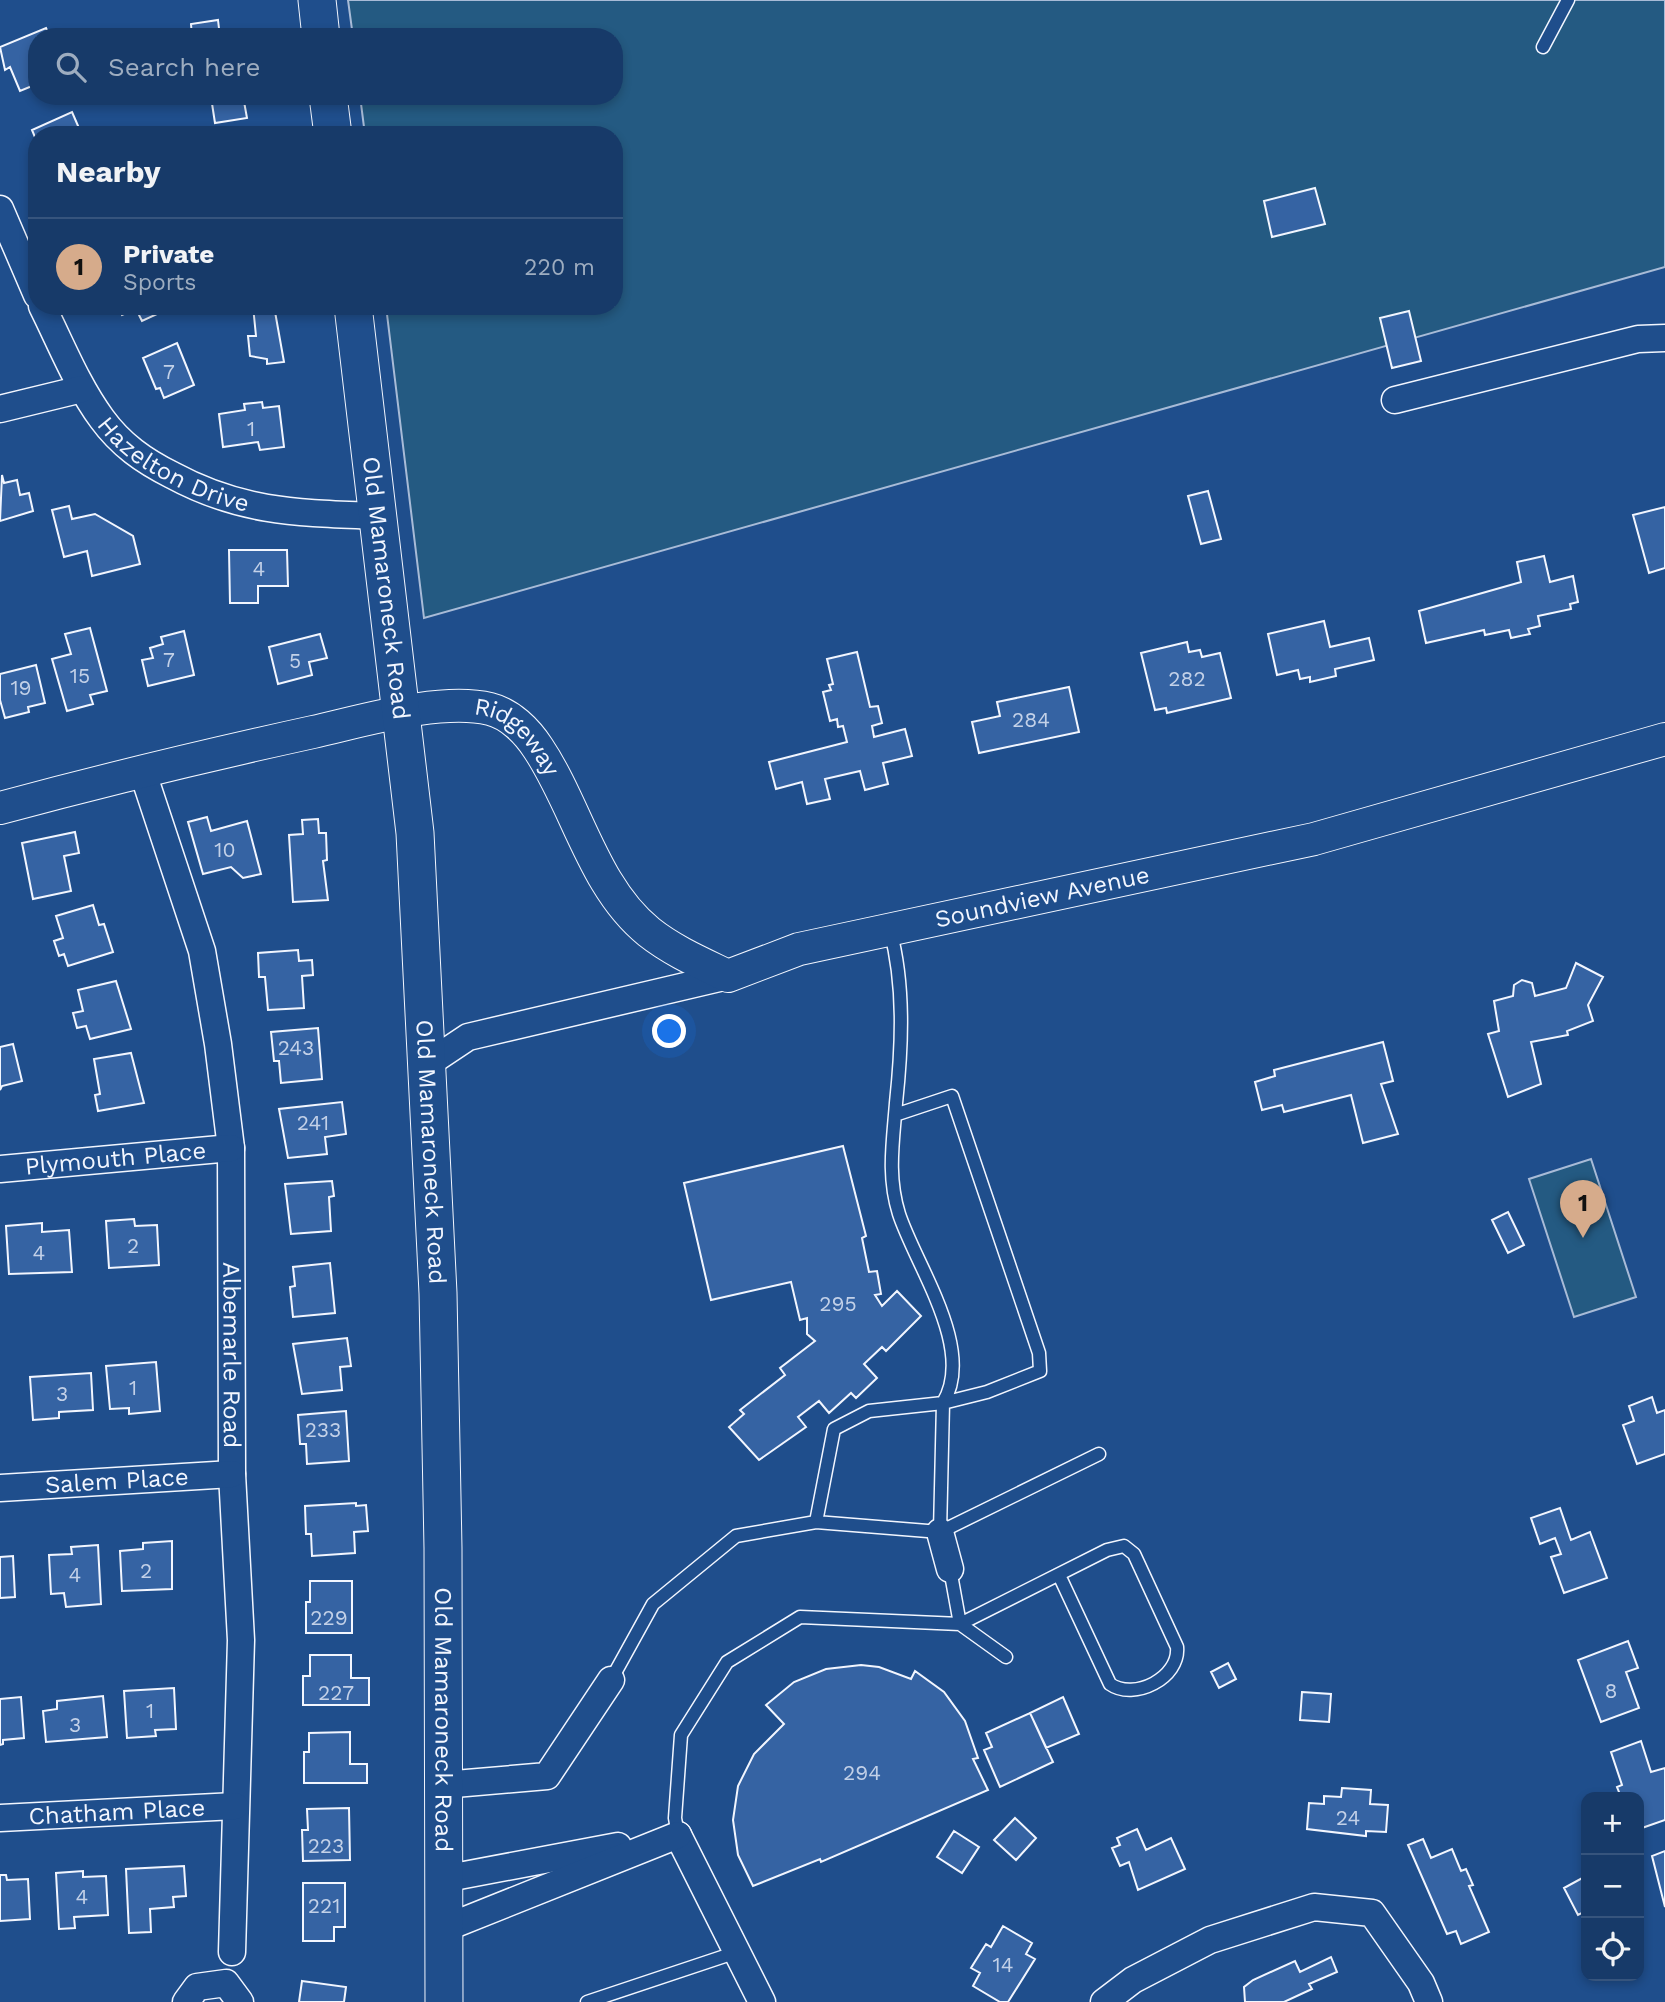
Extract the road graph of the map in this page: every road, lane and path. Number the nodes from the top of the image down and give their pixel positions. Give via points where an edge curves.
1 (317, 0) edge
2 (1568, 0) edge
3 (320, 28) edge
4 (1543, 47) dead end
5 (329, 105) edge
6 (332, 126) edge
7 (0, 209) edge
8 (28, 274) edge
9 (46, 315) edge
10 (354, 315) edge
11 (1665, 338) edge
12 (82, 389) junction
13 (1395, 400) dead end
14 (0, 409) edge
15 (378, 516) junction
16 (402, 712) junction
17 (1665, 739) edge
18 (142, 770) junction
19 (0, 808) edge
20 (890, 929) junction
21 (728, 976) junction
22 (426, 1065) junction
23 (896, 1109) junction
24 (231, 1148) junction
25 (0, 1169) edge
26 (943, 1403) junction
27 (1099, 1454) dead end
28 (232, 1474) junction
29 (0, 1488) edge
30 (816, 1522) junction
31 (940, 1532) junction
32 (950, 1569) joint
33 (1059, 1575) junction
34 (960, 1624) junction
35 (1006, 1657) dead end
36 (611, 1680) joint
37 (443, 1785) junction
38 (235, 1805) junction
39 (0, 1818) edge
40 (678, 1835) junction
41 (443, 1879) junction
42 (443, 1928) junction
43 (232, 1952) dead end
44 (737, 1952) junction
45 (186, 2002) edge
46 (240, 2002) edge
47 (444, 2002) edge
48 (587, 2002) edge
49 (762, 2002) edge
50 (1104, 2002) edge
51 (1429, 2002) edge

1 - 3 main road
2 - 4 lane
5 - 6 main road
7 - 8 street
9 - 12 street, Hazelton Drive
10 - 15 main road, Old Mamaroneck Road
11 - 13 street via 1638,339
12 - 14 street
12 - 15 street, Hazelton Drive via 136,457 197,489 241,505 291,513
15 - 16 main road, Old Mamaroneck Road
16 - 18 street, Ridgeway
16 - 21 street, Ridgeway via 460,706 491,709 510,718 537,746 604,875 627,909 674,949
16 - 22 main road, Old Mamaroneck Road via 415,832
17 - 20 street, Soundview Avenue via 1314,839
18 - 19 street, Ridgeway
18 - 24 street, Albemarle Road via 202,951
20 - 21 street, Soundview Avenue via 799,949
20 - 23 lane via 900,964
21 - 22 street, Soundview Avenue via 468,1037
22 - 37 main road, Old Mamaroneck Road via 439,1320
23 - 26 lane via 889,1159 899,1213 943,1317 951,1348 950,1391
23 - 26 lane via 952,1096 1039,1353 1040,1371
24 - 25 street, Plymouth Place
24 - 28 street, Albemarle Road
26 - 30 lane via 869,1411 834,1429
26 - 31 lane
27 - 31 lane
28 - 29 street, Salem Place
28 - 38 street, Albemarle Road via 241,1640
30 - 31 lane
30 - 36 lane via 736,1535 653,1605
31 - 32 street
32 - 34 lane
33 - 33 lane via 1110,1684 1120,1691 1135,1690 1170,1672 1178,1661 1177,1647 1134,1554 1125,1546 1107,1550
33 - 34 lane
34 - 35 lane
34 - 40 lane via 800,1617 727,1662 681,1735 675,1818
36 - 37 street via 547,1776
37 - 41 main road, Old Mamaroneck Road
38 - 39 street, Chatham Place
38 - 43 street, Albemarle Road
40 - 41 street
40 - 42 street
40 - 44 street
41 - 42 main road, Old Mamaroneck Road
42 - 47 main road, Old Mamaroneck Road
44 - 48 lane
44 - 49 street
45 - 46 street via 197,1987 226,1983
50 - 51 street via 1133,1980 1210,1940 1314,1907 1373,1913

